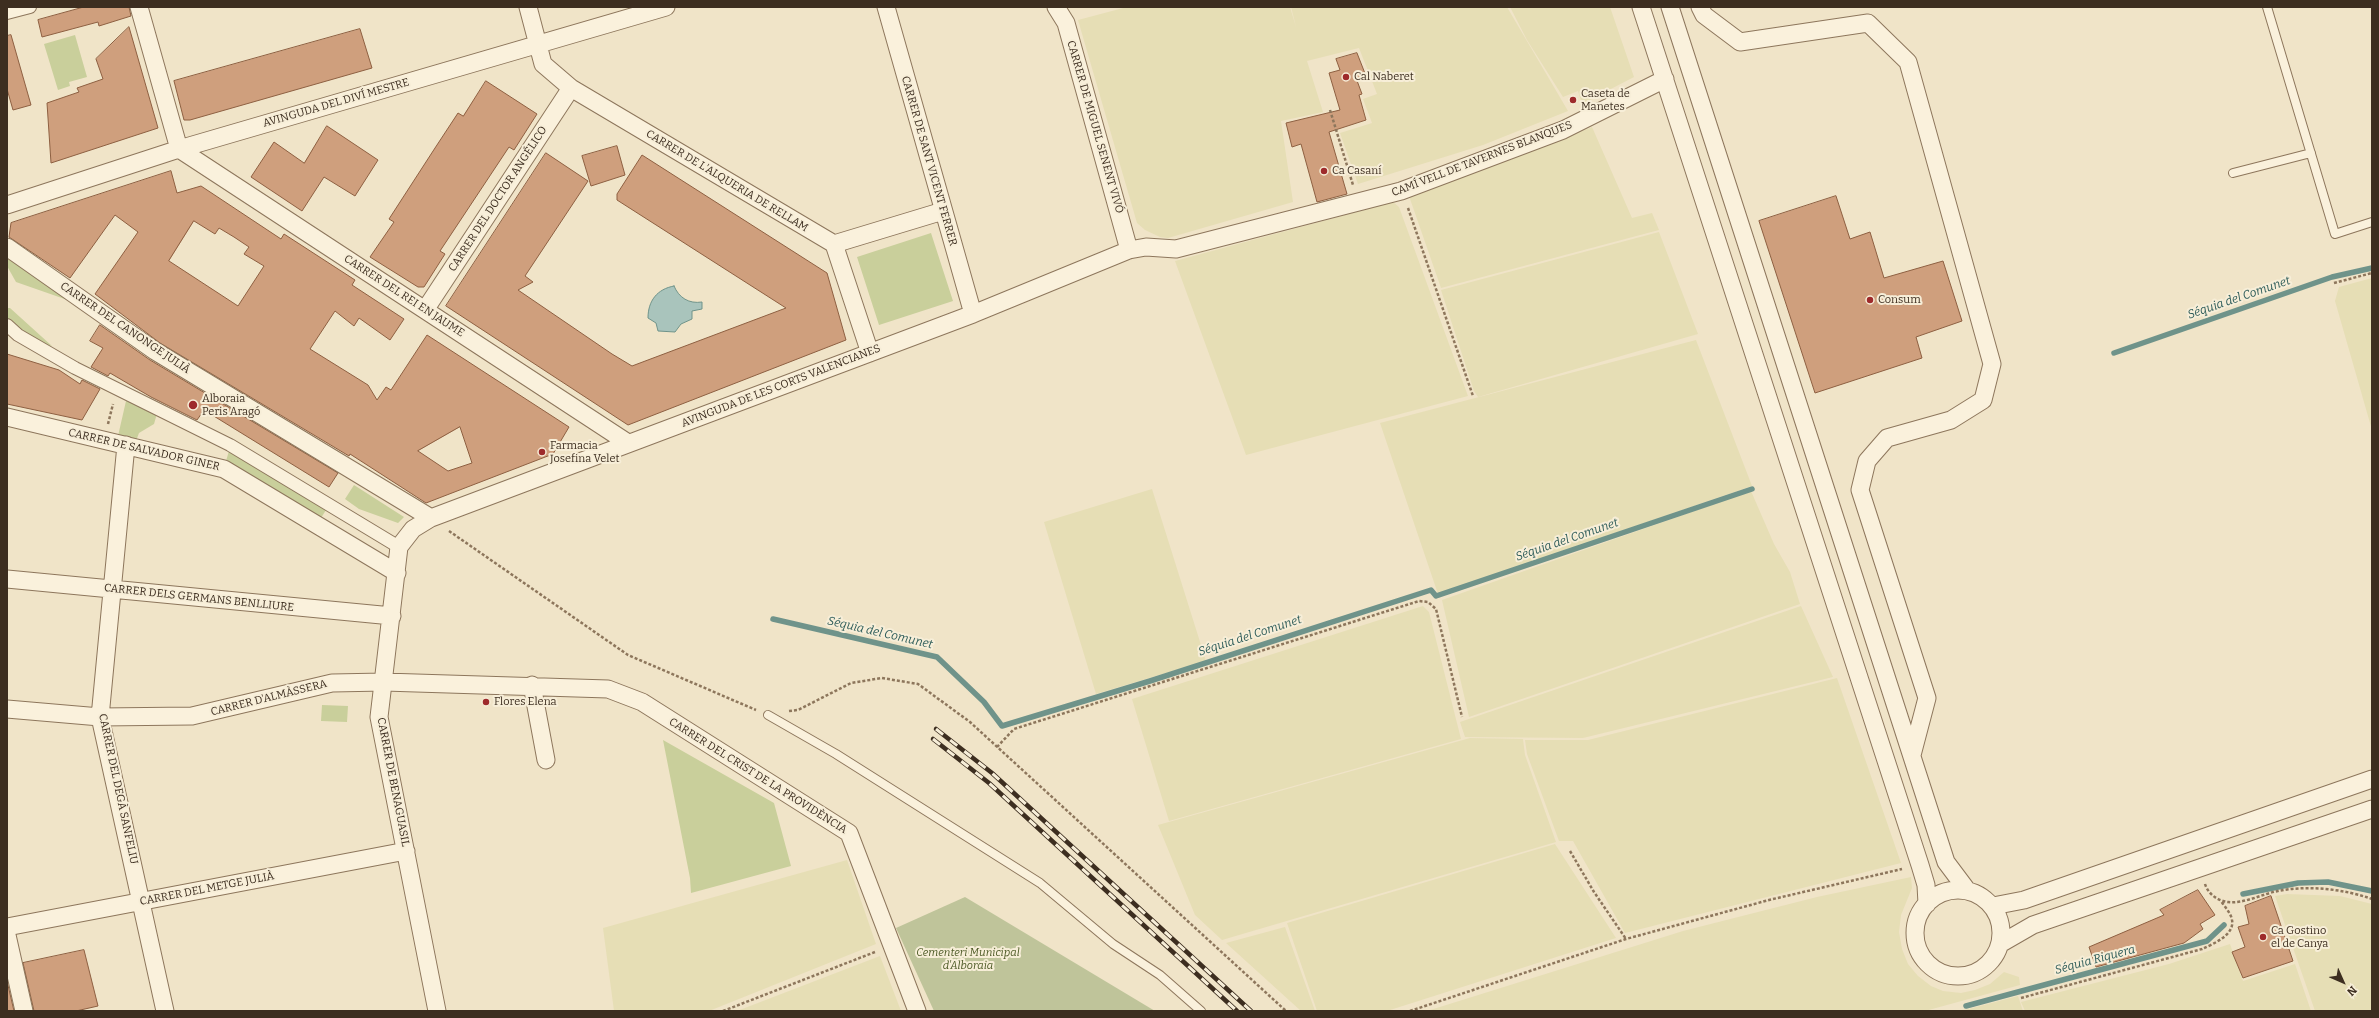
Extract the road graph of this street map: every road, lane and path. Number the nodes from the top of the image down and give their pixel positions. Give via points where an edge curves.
1 (30, 7) edge
2 (139, 7) edge
3 (528, 7) edge
4 (666, 7) edge
5 (886, 7) edge
6 (1056, 7) edge
7 (1642, 7) edge
8 (1670, 7) edge
9 (1700, 7) edge
10 (2267, 7) edge
11 (7, 13) edge
12 (538, 44) junction
13 (1665, 79) junction
14 (571, 88) junction
15 (1330, 110) dead end
16 (179, 149) junction
17 (2311, 153) junction
18 (2233, 174) dead end
19 (1401, 191) junction
20 (1361, 201) junction
21 (7, 205) edge
22 (944, 211) junction
23 (2372, 222) edge
24 (834, 244) junction
25 (7, 247) edge
26 (1129, 250) junction
27 (2372, 273) edge
28 (2334, 283) dead end
29 (425, 310) junction
30 (973, 314) junction
31 (7, 325) edge
32 (870, 353) junction
33 (117, 389) junction
34 (1473, 396) dead end
35 (7, 418) edge
36 (104, 440) junction
37 (628, 443) junction
38 (126, 445) junction
39 (430, 518) junction
40 (399, 547) junction
41 (397, 573) junction
42 (7, 579) edge
43 (112, 589) junction
44 (392, 616) junction
45 (384, 682) junction
46 (532, 685) junction
47 (7, 709) edge
48 (768, 715) junction
49 (100, 717) junction
50 (1462, 717) dead end
51 (997, 747) junction
52 (1912, 755) junction
53 (546, 760) dead end
54 (2372, 779) edge
55 (2372, 809) edge
56 (406, 851) junction
57 (1570, 851) dead end
58 (1920, 865) junction
59 (2199, 868) junction
60 (1967, 890) junction
61 (2372, 899) edge
62 (2221, 901) junction
63 (141, 902) junction
64 (1927, 904) junction
65 (1993, 906) junction
66 (7, 927) edge
67 (7, 935) edge
68 (1626, 939) junction
69 (2000, 944) junction
70 (892, 945) junction
71 (2021, 998) dead end
72 (24, 1011) edge
73 (165, 1011) edge
74 (438, 1011) edge
75 (723, 1011) edge
76 (917, 1011) edge
77 (1201, 1011) edge
78 (1286, 1011) edge
79 (1410, 1011) edge

1 - 11 street
2 - 16 street
3 - 12 street, CARRER DE L'ALQUERIA DE RELLAM
4 - 12 street, AVINGUDA DEL DIVÍ MESTRE
5 - 22 street, CARRER DE SANT VICENT FERRER
6 - 26 street, CARRER DE MIGUEL SENENT VIVÓ via 1066,23
7 - 13 street
8 - 52 street
9 - 52 street via 1704,15 1740,42 1868,23 1908,62 1992,364 1983,400 1951,420 1887,438 1867,461 1860,490 1927,698
10 - 17 lane
12 - 14 street, CARRER DE L'ALQUERIA DE RELLAM via 544,64
12 - 16 street, AVINGUDA DEL DIVÍ MESTRE
13 - 19 street, CAMÍ VELL DE TAVERNES BLANQUES via 1563,130
13 - 58 street
14 - 24 street, CARRER DE L'ALQUERIA DE RELLAM
14 - 29 street, CARRER DEL DOCTOR ANGÉLICO
15 - 20 path via 1351,180
16 - 21 street, AVINGUDA DEL DIVÍ MESTRE
16 - 29 street, CARRER DEL REI EN JAUME
17 - 18 lane
17 - 23 lane via 2335,234
19 - 20 street, CAMÍ VELL DE TAVERNES BLANQUES
19 - 34 path
20 - 26 street, CAMÍ VELL DE TAVERNES BLANQUES via 1176,249 1146,247
22 - 24 street
22 - 30 street, CARRER DE SANT VICENT FERRER
24 - 32 street
25 - 39 street, CARRER DEL CANONGE JULIÀ via 155,351
26 - 30 street, AVINGUDA DE LES CORTS VALENCIANES
27 - 28 path
29 - 37 street, CARRER DEL REI EN JAUME
30 - 32 street, AVINGUDA DE LES CORTS VALENCIANES
31 - 33 street via 18,335
32 - 37 street, AVINGUDA DE LES CORTS VALENCIANES
33 - 36 path
33 - 40 street via 230,445
35 - 36 street, CARRER DE SALVADOR GINER
36 - 38 street, CARRER DE SALVADOR GINER
37 - 39 street, AVINGUDA DE LES CORTS VALENCIANES
38 - 41 street, CARRER DE SALVADOR GINER via 224,469
38 - 43 street, CARRER DEL DEGÀ SANFELIU
39 - 40 street via 413,529
39 - 48 path via 628,655
40 - 41 street, CARRER DE BENAGUASIL
41 - 44 street, CARRER DE BENAGUASIL
42 - 43 street, CARRER DELS GERMANS BENLLIURE
43 - 44 street, CARRER DELS GERMANS BENLLIURE
43 - 49 street, CARRER DEL DEGÀ SANFELIU
44 - 45 street, CARRER DE BENAGUASIL
45 - 46 street, CARRER D'ALMÀSSERA
45 - 49 street, CARRER D'ALMÀSSERA via 332,683 192,716
45 - 56 street, CARRER DE BENAGUASIL via 380,717
46 - 53 street
46 - 70 street, CARRER DEL CRIST DE LA PROVIDÈNCIA via 608,689 642,702 850,832
47 - 49 street, CARRER D'ALMÀSSERA
48 - 51 path via 798,710 851,684 882,678 918,684 970,722
48 - 77 lane via 836,754 1040,884 1113,944 1160,975
49 - 63 street, CARRER DEL DEGÀ SANFELIU
50 - 51 path via 1436,609 1428,602 1419,601 1014,729
51 - 78 path
52 - 60 street via 1946,862
54 - 65 street via 2024,900
55 - 59 street
56 - 63 street, CARRER DEL METGE JULIÀ
56 - 74 street, CARRER DE BENAGUASIL
57 - 68 path
58 - 64 street via 1926,885
58 - 68 path via 1769,900
59 - 62 path via 2206,887
59 - 69 street via 2033,926
60 - 64 street via 1946,892
60 - 65 street
61 - 62 path via 2315,889 2279,891 2230,902
62 - 71 path via 2232,919 2232,925 2229,932 2215,943 2202,949
63 - 66 street, CARRER DEL METGE JULIÀ
63 - 73 street, CARRER DEL DEGÀ SANFELIU
64 - 69 street via 1915,926 1918,951 1935,970 1948,976 1971,975 1989,964
65 - 69 street via 2001,924
67 - 72 street
68 - 79 path
70 - 75 path
70 - 76 street, CARRER DEL CRIST DE LA PROVIDÈNCIA

